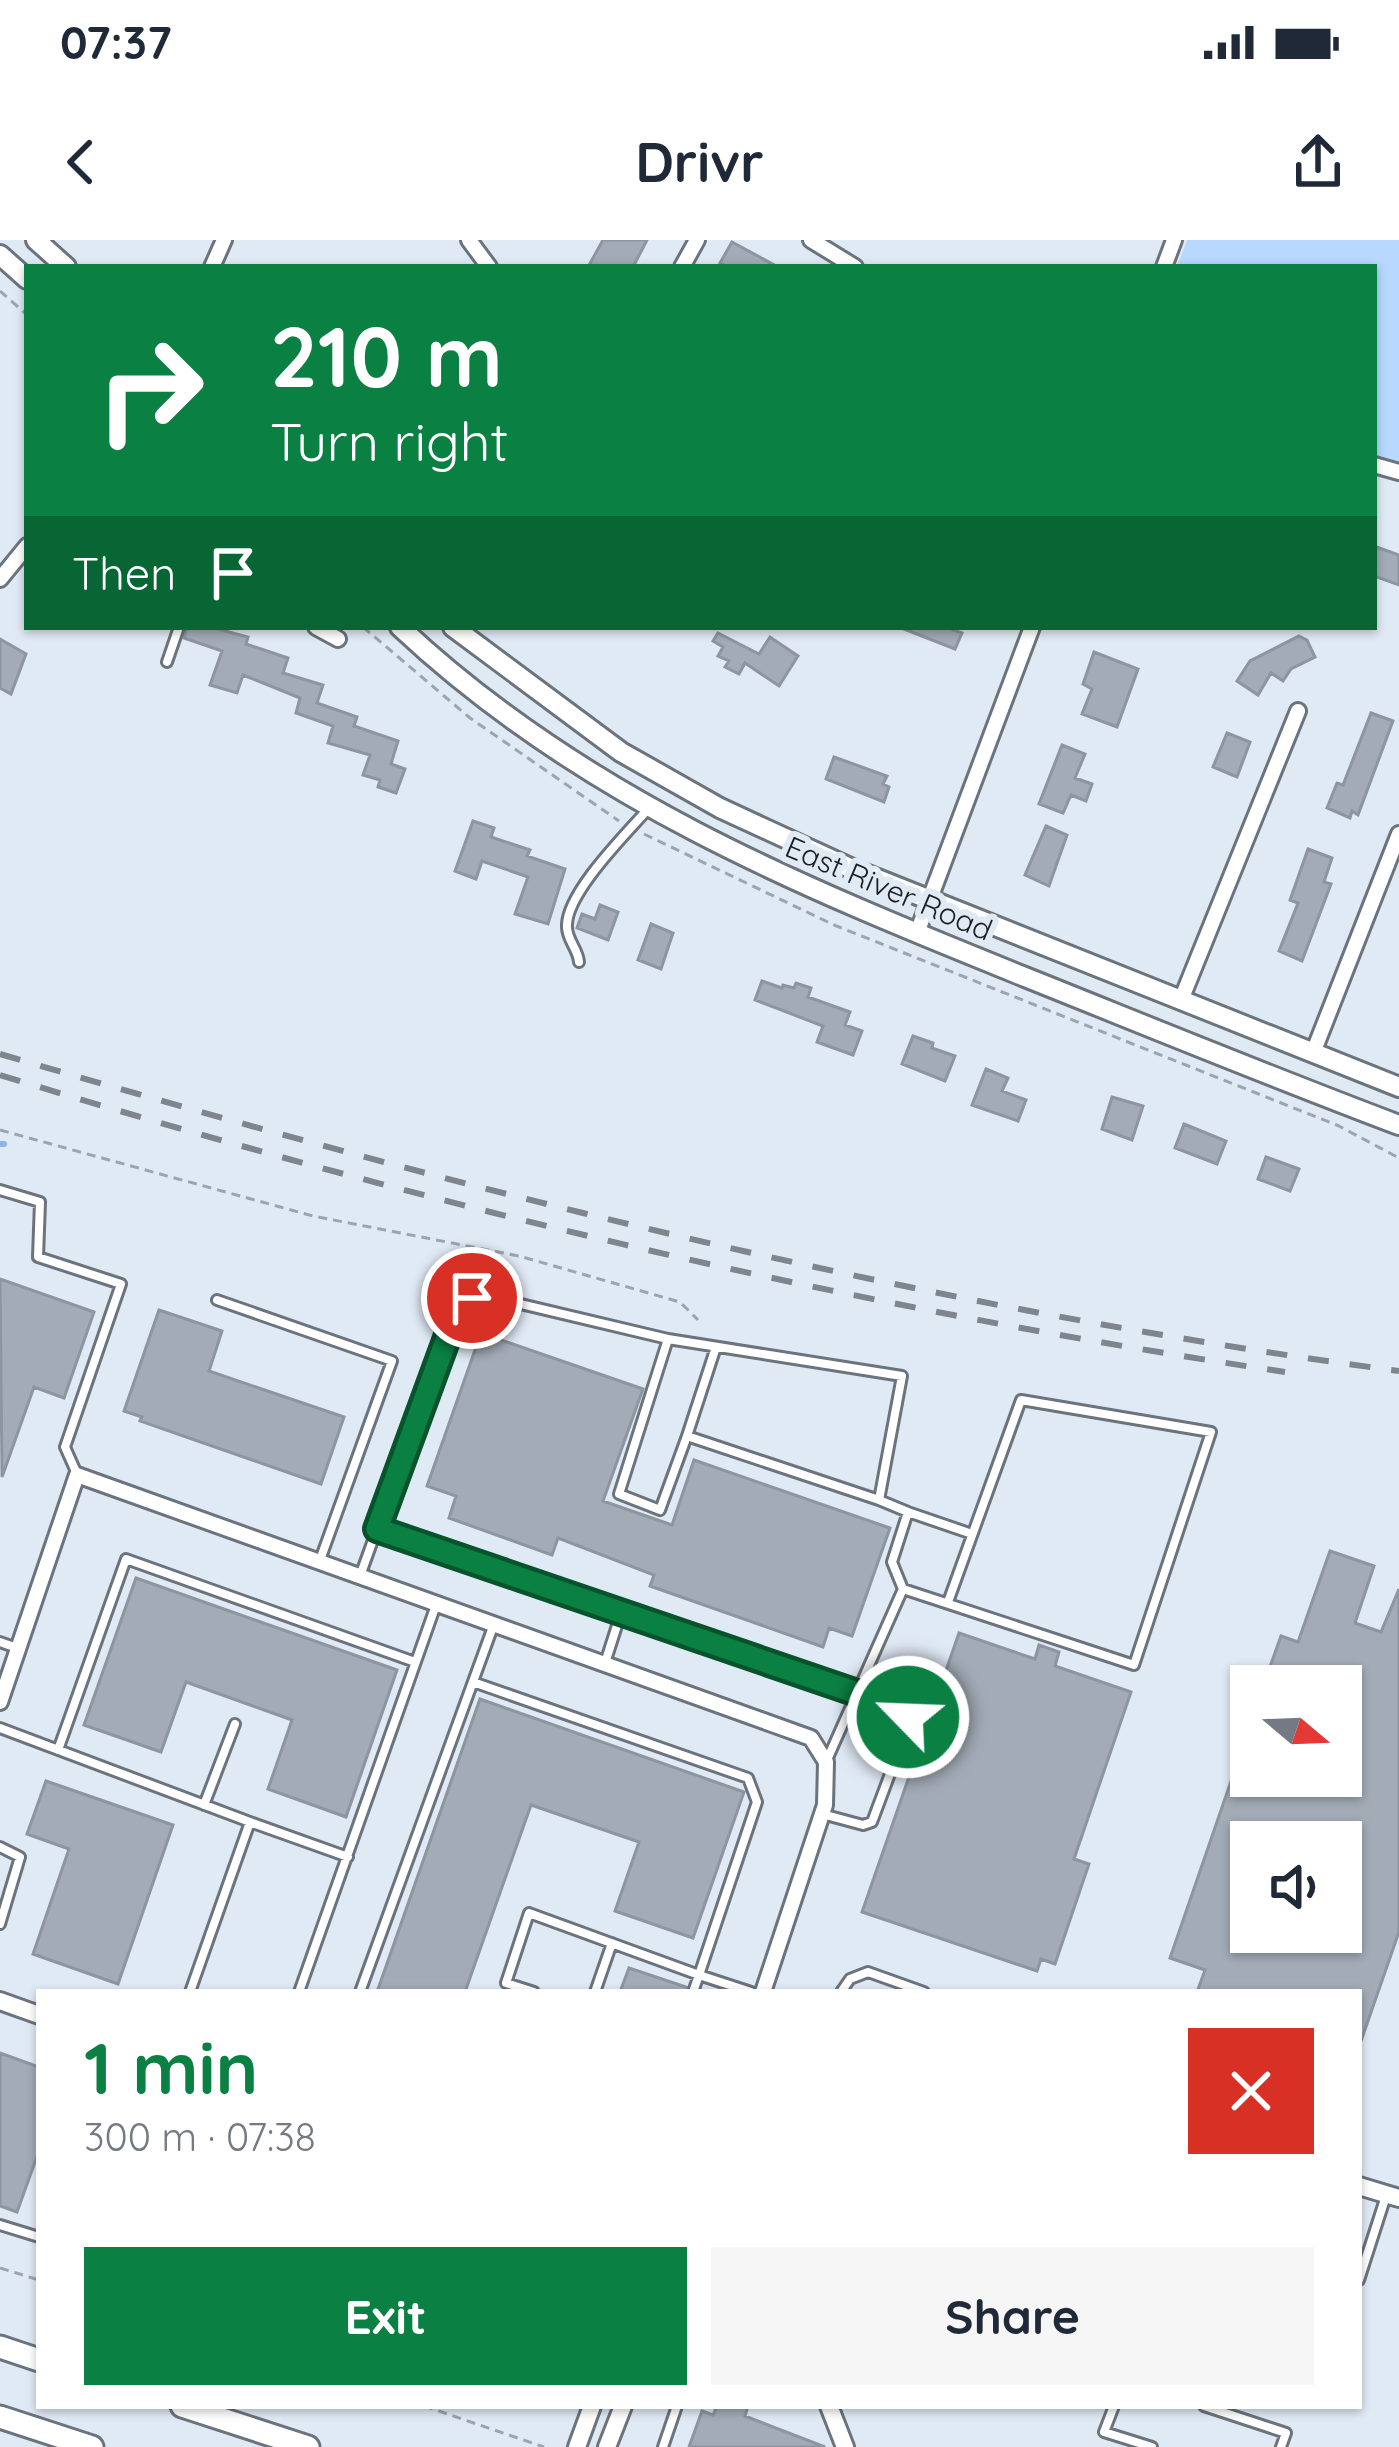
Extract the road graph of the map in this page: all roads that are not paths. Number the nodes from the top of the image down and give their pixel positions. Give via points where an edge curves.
1 (36, 240) edge
2 (811, 240) edge
3 (0, 255) edge
4 (63, 264) edge
5 (850, 264) edge
6 (24, 276) edge
7 (24, 550) edge
8 (0, 579) edge
9 (178, 630) edge
10 (322, 630) edge
11 (404, 630) edge
12 (458, 630) edge
13 (1031, 630) edge
14 (338, 639) dead end
15 (167, 662) dead end
16 (1298, 711) dead end
17 (649, 808) junction
18 (1399, 835) edge
19 (931, 899) junction
20 (917, 933) junction
21 (579, 962) dead end
22 (1181, 1000) junction
23 (1313, 1053) junction
24 (1399, 1087) edge
25 (1399, 1125) edge
26 (0, 1190) edge
27 (217, 1300) dead end
28 (668, 1339) junction
29 (716, 1346) junction
30 (687, 1436) junction
31 (77, 1475) junction
32 (879, 1500) junction
33 (908, 1512) junction
34 (377, 1529) junction
35 (972, 1534) junction
36 (320, 1562) junction
37 (360, 1576) junction
38 (903, 1589) junction
39 (948, 1602) junction
40 (437, 1604) junction
41 (621, 1613) junction
42 (494, 1624) junction
43 (0, 1642) edge
44 (18, 1649) junction
45 (415, 1662) junction
46 (604, 1664) junction
47 (473, 1682) junction
48 (856, 1694) junction
49 (0, 1702) edge
50 (235, 1724) dead end
51 (0, 1728) edge
52 (58, 1750) junction
53 (826, 1762) junction
54 (204, 1805) junction
55 (822, 1814) junction
56 (250, 1822) junction
57 (0, 1847) edge
58 (348, 1857) junction
59 (0, 1924) edge
60 (612, 1943) junction
61 (699, 1975) junction
62 (191, 1989) edge
63 (300, 1989) edge
64 (361, 1989) edge
65 (525, 1989) edge
66 (596, 1989) edge
67 (694, 1989) edge
68 (742, 1989) edge
69 (765, 1989) edge
70 (843, 1989) edge
71 (916, 1989) edge
72 (0, 2001) edge
73 (36, 2014) edge
74 (1362, 2187) edge
75 (1392, 2196) edge
76 (0, 2225) edge
77 (36, 2236) edge
78 (1362, 2272) edge
79 (0, 2347) edge
80 (36, 2359) edge
81 (191, 2409) edge
82 (591, 2409) edge
83 (621, 2409) edge
84 (676, 2409) edge
85 (830, 2409) edge
86 (1113, 2409) edge
87 (1213, 2409) edge
88 (0, 2417) edge
89 (92, 2447) edge
90 (308, 2447) edge
91 (577, 2447) edge
92 (607, 2447) edge
93 (664, 2447) edge
94 (845, 2447) edge
95 (1152, 2447) edge
96 (1281, 2447) edge

1 - 4 main road
2 - 5 street
3 - 6 main road
7 - 8 street
9 - 15 lane
10 - 14 street
11 - 17 main road, East River Road via 502,712
12 - 19 main road, East River Road via 591,731 700,797
13 - 19 street
16 - 22 street
17 - 20 main road, East River Road via 737,856
17 - 21 lane via 572,908 567,927
18 - 23 street
19 - 20 street
19 - 22 main road, East River Road
20 - 25 main road, East River Road
22 - 23 main road, East River Road
23 - 24 main road, East River Road
26 - 31 lane via 40,1202 38,1257 121,1284 65,1447
27 - 36 lane via 392,1361
28 - 29 lane
28 - 30 lane via 619,1494 660,1510
28 - 34 lane via 472,1298 458,1308
29 - 30 lane
29 - 32 lane via 902,1376
30 - 32 lane
31 - 36 street
31 - 44 street
32 - 33 lane
33 - 35 lane
33 - 38 lane via 892,1562
34 - 37 lane
34 - 41 lane
35 - 39 lane
35 - 39 lane via 1021,1400 1211,1432 1134,1665
36 - 37 street
37 - 40 street
38 - 39 lane
38 - 48 lane
40 - 42 street
40 - 45 lane
41 - 46 lane
41 - 48 lane
42 - 46 street
42 - 47 lane
43 - 44 lane
44 - 49 street
45 - 52 lane via 125,1559
45 - 58 lane
46 - 53 street via 811,1738
47 - 61 lane via 748,1778 758,1802
47 - 64 lane
48 - 53 lane
48 - 55 lane via 903,1710 909,1723 872,1822
50 - 54 lane
51 - 52 lane
52 - 54 lane
53 - 55 street
54 - 56 lane
55 - 69 street
56 - 58 lane
56 - 62 lane
57 - 59 lane via 20,1857
58 - 63 lane
60 - 61 lane
60 - 65 lane via 529,1913 506,1983
60 - 66 lane
61 - 67 lane
61 - 68 lane
70 - 71 lane via 868,1972
72 - 73 street
74 - 75 street
75 - 78 lane
76 - 77 lane
79 - 80 main road
81 - 90 main road
82 - 91 street
83 - 92 street
84 - 93 lane
85 - 94 street
86 - 95 lane via 1104,2432
87 - 96 lane via 1286,2433
88 - 89 main road

